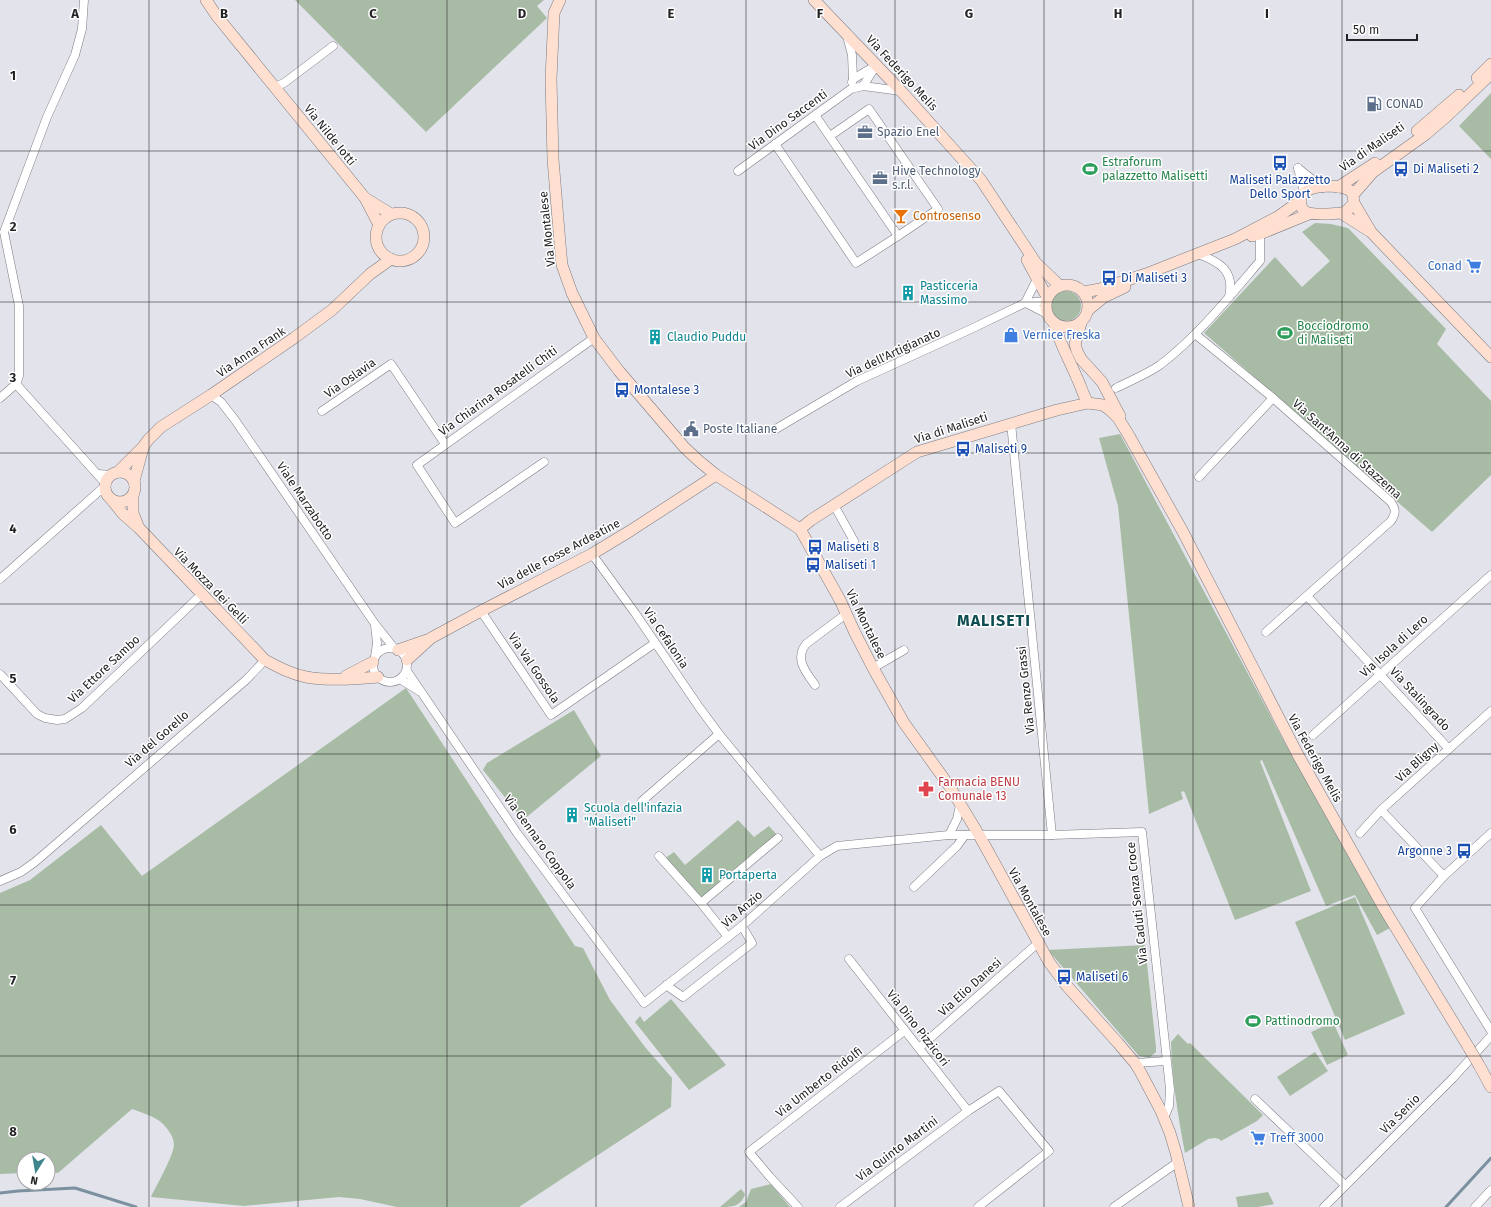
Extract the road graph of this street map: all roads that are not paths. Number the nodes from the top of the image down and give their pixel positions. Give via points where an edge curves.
1 (84, 0) edge
2 (200, 0) edge
3 (206, 0) edge
4 (560, 0) edge
5 (814, 0) edge
6 (216, 15) junction
7 (846, 33) junction
8 (333, 46) dead end
9 (1491, 64) edge
10 (877, 65) junction
11 (1491, 74) edge
12 (853, 79) junction
13 (863, 86) junction
14 (275, 88) junction
15 (851, 89) junction
16 (901, 91) junction
17 (815, 116) junction
18 (830, 136) junction
19 (775, 144) junction
20 (738, 171) dead end
21 (1338, 186) junction
22 (1323, 188) junction
23 (1302, 197) junction
24 (365, 198) junction
25 (1353, 199) junction
26 (1342, 213) junction
27 (391, 214) junction
28 (1309, 214) junction
29 (1011, 224) junction
30 (379, 225) junction
31 (1371, 232) junction
32 (1260, 234) junction
33 (898, 236) junction
34 (1235, 239) junction
35 (379, 248) junction
36 (1198, 254) junction
37 (391, 259) junction
38 (370, 274) junction
39 (1146, 274) junction
40 (1037, 279) junction
41 (1060, 286) junction
42 (1084, 292) junction
43 (1229, 297) junction
44 (1047, 299) junction
45 (1025, 302) junction
46 (1088, 310) junction
47 (1047, 314) junction
48 (1054, 323) junction
49 (1081, 323) junction
50 (1195, 334) junction
51 (594, 338) junction
52 (1491, 357) edge
53 (16, 384) junction
54 (1111, 389) junction
55 (211, 395) junction
56 (0, 398) edge
57 (1273, 398) junction
58 (1089, 401) junction
59 (322, 411) dead end
60 (1011, 423) junction
61 (774, 430) dead end
62 (1128, 434) junction
63 (445, 444) junction
64 (143, 447) junction
65 (544, 462) dead end
66 (716, 475) junction
67 (1199, 477) dead end
68 (134, 481) junction
69 (108, 486) junction
70 (133, 495) junction
71 (834, 504) junction
72 (139, 528) junction
73 (800, 529) junction
74 (854, 541) dead end
75 (592, 554) junction
76 (1491, 575) edge
77 (0, 579) edge
78 (202, 594) junction
79 (1307, 596) junction
80 (481, 611) junction
81 (846, 614) junction
82 (375, 624) junction
83 (1266, 632) dead end
84 (431, 638) junction
85 (655, 643) junction
86 (396, 649) junction
87 (904, 650) dead end
88 (265, 660) junction
89 (374, 660) junction
90 (407, 666) junction
91 (873, 668) junction
92 (0, 674) edge
93 (1380, 674) junction
94 (378, 677) junction
95 (342, 678) junction
96 (400, 679) junction
97 (815, 685) dead end
98 (422, 692) junction
99 (1491, 711) edge
100 (720, 734) junction
101 (1313, 735) dead end
102 (1449, 749) junction
103 (642, 801) dead end
104 (960, 805) junction
105 (1381, 810) junction
106 (1360, 833) dead end
107 (1491, 833) edge
108 (949, 835) junction
109 (965, 835) junction
110 (979, 835) junction
111 (1052, 835) junction
112 (778, 838) dead end
113 (659, 856) dead end
114 (820, 856) junction
115 (1444, 876) junction
116 (0, 881) edge
117 (914, 887) dead end
118 (701, 903) junction
119 (742, 926) junction
120 (728, 937) junction
121 (1038, 943) junction
122 (849, 959) dead end
123 (666, 985) junction
124 (644, 1003) joint
125 (904, 1031) junction
126 (1491, 1031) edge
127 (1491, 1036) edge
128 (919, 1048) junction
129 (1166, 1061) junction
130 (1135, 1063) junction
131 (1491, 1087) edge
132 (1255, 1099) dead end
133 (968, 1111) junction
134 (1164, 1118) junction
135 (1178, 1162) junction
136 (1345, 1185) junction
137 (1491, 1190) edge
138 (798, 1207) edge
139 (840, 1207) edge
140 (978, 1207) edge
141 (1114, 1207) edge
142 (1189, 1207) edge
143 (1324, 1207) edge
144 (1475, 1207) edge

1 - 53 street via 82,29 75,55 47,117 4,232 19,306 19,376
2 - 6 street
3 - 6 street
4 - 51 street, Via Montalese via 554,13 551,79 553,159 562,265 572,293
5 - 7 street, Via Federigo Melis
6 - 14 street, Via Nilde Iotti
7 - 10 street, Via Federigo Melis
7 - 12 street via 852,56
8 - 14 street
9 - 21 street, Via di Maliseti via 1422,127 1366,169
10 - 12 street
10 - 13 street
10 - 16 street, Via Federigo Melis
11 - 25 street, Via di Maliseti via 1426,134 1373,172
12 - 15 street
13 - 15 street, Via Dino Saccenti
13 - 16 street, Via Dino Saccenti
14 - 24 street, Via Nilde Iotti
15 - 17 street, Via Dino Saccenti
16 - 29 street, Via Federigo Melis via 981,180
17 - 18 street
17 - 19 street, Via Dino Saccenti
18 - 33 street
18 - 33 street via 869,109 938,210
19 - 20 street, Via Dino Saccenti
19 - 33 street via 856,263
21 - 22 street, Via di Maliseti
21 - 25 street, Via di Maliseti via 1350,191
22 - 23 street, Via di Maliseti via 1313,188
22 - 23 street via 1298,168
23 - 28 street via 1304,210
23 - 34 street, Via di Maliseti via 1279,216
24 - 27 street
24 - 30 street
25 - 26 street, Via di Maliseti via 1349,208
25 - 31 street
26 - 28 street, Via di Maliseti
26 - 31 street
27 - 30 street
27 - 37 street via 407,213 414,217 420,222 425,237 419,252 413,257 398,261
28 - 32 street, Via di Maliseti
29 - 40 street, Via Federigo Melis
29 - 41 street, Via Federigo Melis via 1036,263
30 - 35 street via 376,233
31 - 52 street
32 - 34 street, Via di Maliseti
32 - 43 street via 1260,261
34 - 36 street, Via di Maliseti
35 - 37 street
35 - 38 street
36 - 39 street, Via di Maliseti
36 - 43 street via 1222,266 1228,274 1231,287
37 - 38 street, Via Anna Frank
38 - 55 street, Via Anna Frank via 332,310
39 - 42 street, Via di Maliseti
39 - 46 street, Via di Maliseti via 1104,297
40 - 44 street, Via Federigo Melis
40 - 45 street
41 - 42 street via 1073,285
41 - 44 street via 1054,289
42 - 46 street via 1089,304
43 - 50 street
44 - 45 street, Via dell'Artigianato
44 - 47 street, Via Federigo Melis
45 - 47 street
45 - 61 street, Via dell'Artigianato via 857,381
46 - 49 street, Via Federigo Melis
47 - 48 street
48 - 49 street via 1067,327
48 - 58 street
49 - 54 street, Via Federigo Melis via 1075,344 1077,351 1081,359
50 - 54 street via 1159,365
50 - 57 street, Via Sant'Anna di Stazzema
51 - 63 street, Via Chiarina Rosatelli Chiti
51 - 66 street, Via Montalese via 684,447
53 - 56 street
53 - 69 street
54 - 58 street via 1100,402
54 - 62 street, Via Federigo Melis
55 - 64 street, Via Anna Frank via 161,427
55 - 82 street, Viale Marzabotto via 221,402 235,420
57 - 67 street
57 - 79 street, Via Sant'Anna di Stazzema via 1396,509 1391,521
58 - 60 street, Via di Maliseti
58 - 62 street, Via Federigo Melis via 1110,410
59 - 63 street, Via Oslavia via 391,364
60 - 71 street, Via di Maliseti via 917,452
60 - 111 street, Via Renzo Grassi
62 - 131 street, Via Federigo Melis, bridge via 1298,755 1385,910 1470,1048
63 - 65 street, Via Chiarina Rosatelli Chiti via 417,465 455,523
64 - 68 street, Via Anna Frank
64 - 69 street, Via Anna Frank
66 - 73 street, Via Montalese
66 - 75 street, Via delle Fosse Ardeatine
68 - 69 street via 127,474
68 - 70 street, Via Anna Frank via 136,486
69 - 70 street via 121,502
69 - 72 street, Via Mozza dei Gelli via 123,514
69 - 77 street
70 - 72 street, Via Mozza dei Gelli via 133,513
71 - 73 street, Via di Maliseti
71 - 74 street
72 - 78 street, Via Mozza dei Gelli
73 - 81 street, Via Montalese
75 - 80 street, Via delle Fosse Ardeatine
75 - 85 street, Via Cefalonia
76 - 93 street, Via Isola di Lero
78 - 88 street, Via Mozza dei Gelli
78 - 92 street, Via Ettore Sambo via 82,708 65,719 45,718 37,714
79 - 83 street, Via Sant'Anna di Stazzema
79 - 93 street, Via Stalingrado
80 - 84 street, Via delle Fosse Ardeatine
80 - 85 street, Via Val Gossola via 551,714
81 - 91 street, Via Montalese
81 - 97 street via 801,650 801,661
82 - 86 street, Viale Marzabotto
82 - 89 street, Viale Marzabotto via 377,643
84 - 86 street, Via delle Fosse Ardeatine
84 - 90 street, Via delle Fosse Ardeatine
85 - 100 street, Via Cefalonia
86 - 89 street via 381,651
86 - 90 street via 405,655
87 - 91 street
88 - 95 street via 306,677
88 - 116 street, Via del Gorello via 246,680 35,862 21,872
89 - 94 street via 374,671
89 - 95 street
90 - 96 street
90 - 98 street, Via Gennaro Coppola
91 - 104 street, Via Montalese via 904,723
93 - 101 street, Via Isola di Lero
93 - 102 street, Via Stalingrado
94 - 95 street
94 - 96 street via 390,682
96 - 98 street, Via Gennaro Coppola
98 - 124 street, Via Gennaro Coppola via 517,833
99 - 102 street, Via Bligny
100 - 103 street
100 - 114 street, Via Cefalonia
102 - 105 street, Via Bligny
104 - 108 street via 957,819
104 - 110 street, Via Montalese
105 - 106 street, Via Bligny
105 - 115 street
107 - 115 street
108 - 109 street, Via Anzio
108 - 114 street, Via Anzio via 845,845 833,848
109 - 110 street, Via Anzio
109 - 117 street
110 - 111 street, Via Caduti Senza Croce
110 - 121 street, Via Montalese
111 - 129 street, Via Caduti Senza Croce via 1142,832
112 - 118 street
113 - 118 street
114 - 119 street, Via Anzio
115 - 126 street via 1415,908
118 - 120 street
119 - 120 street, Via Anzio
119 - 123 street via 752,943 683,997
120 - 123 street, Via Anzio
121 - 128 street, Via Elio Danesi
121 - 130 street, Via Montalese via 1056,973
122 - 125 street, Via Dino Pizzicori
123 - 124 street, Via Anzio
125 - 128 street, Via Dino Pizzicori
125 - 138 street, Via Umberto Ridolfi via 749,1152
127 - 136 street, Via Senio via 1453,1078
128 - 133 street, Via Dino Pizzicori
129 - 130 street
129 - 134 street, Via Caduti Senza Croce via 1170,1102
130 - 134 street, Via Montalese
132 - 136 street
133 - 139 street, Via Quinto Martini
133 - 140 street, Via Quinto Martini via 999,1090 1049,1151
134 - 135 street, Via Montalese
135 - 141 street
135 - 142 street, Via Montalese
136 - 143 street, Via Senio
137 - 144 street

